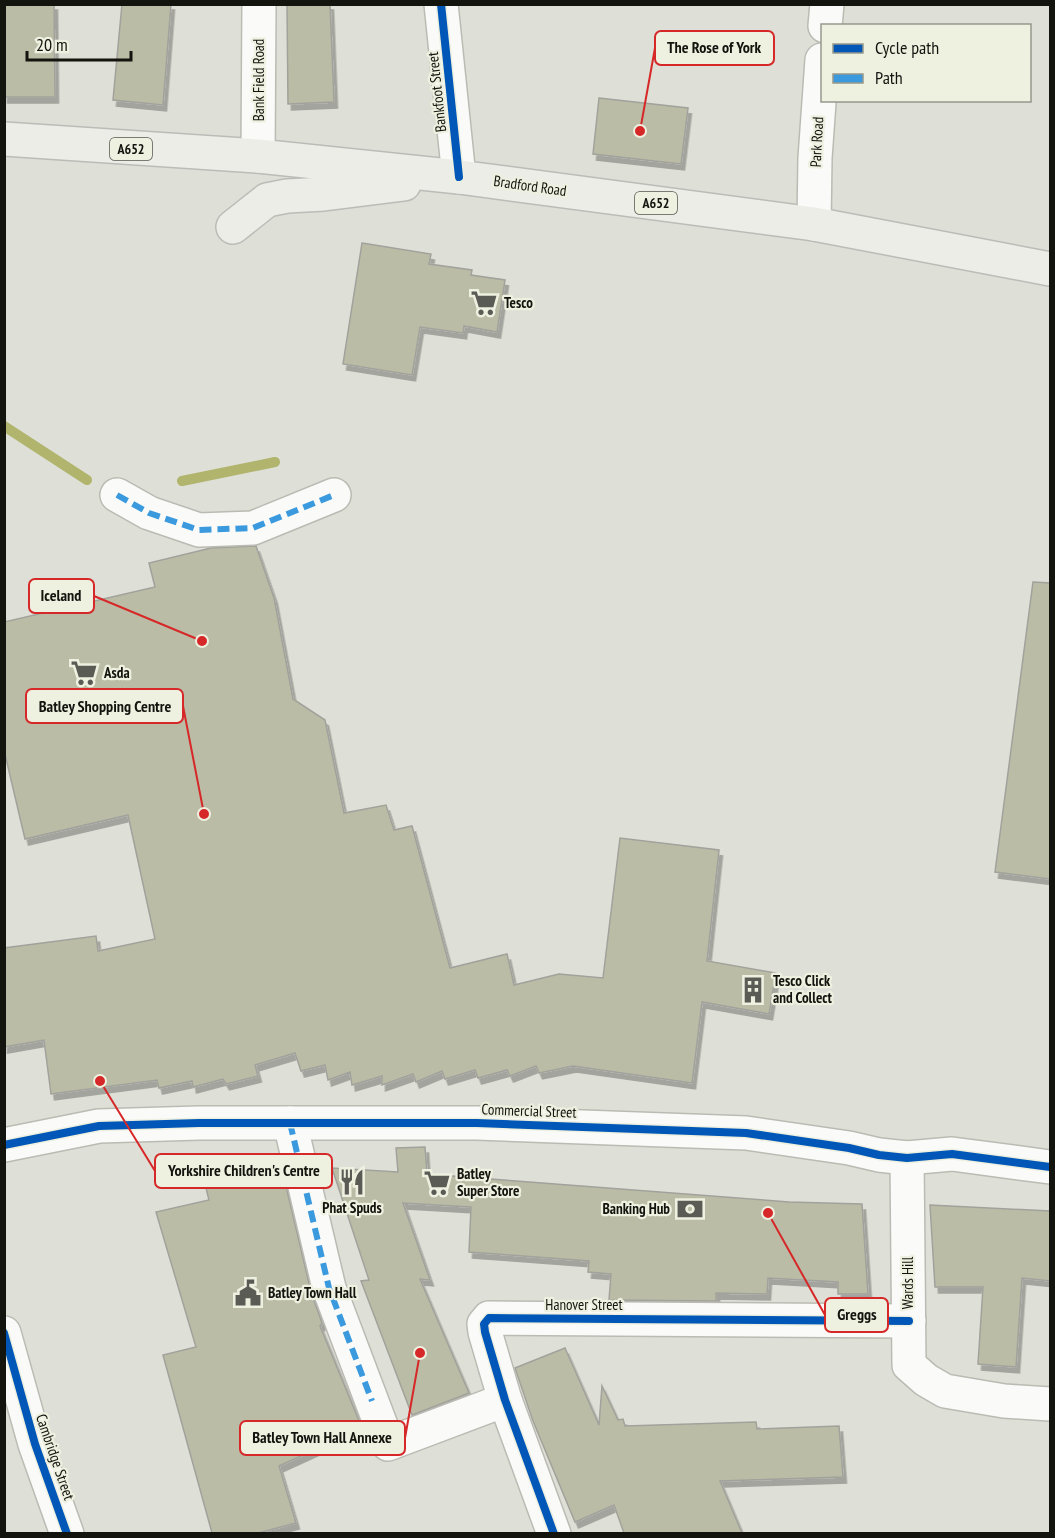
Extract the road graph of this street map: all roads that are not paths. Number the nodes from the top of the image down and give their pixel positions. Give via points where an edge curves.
1 (259, 4) edge
2 (441, 4) edge
3 (827, 4) edge
4 (825, 24) edge
5 (821, 74) edge
6 (4, 139) edge
7 (258, 156) junction
8 (459, 177) junction
9 (814, 224) junction
10 (233, 228) dead end
11 (1050, 269) edge
12 (117, 495) dead end
13 (334, 495) dead end
14 (290, 1123) junction
15 (4, 1145) edge
16 (908, 1158) junction
17 (1050, 1167) edge
18 (909, 1321) junction
19 (4, 1333) edge
20 (505, 1400) junction
21 (1050, 1404) edge
22 (67, 1533) edge
23 (554, 1533) edge

1 - 7 street, Bank Field Road
2 - 8 street, Bankfoot Street
3 - 4 street
5 - 9 street, Park Road
6 - 7 main road, Bradford Road / A652
7 - 8 main road, Bradford Road / A652
8 - 9 main road, Bradford Road / A652
8 - 10 main road via 267,200
9 - 11 main road, Bradford Road / A652
12 - 13 street via 149,513 199,530 253,528
14 - 15 street, Commercial Street via 99,1126
14 - 16 street, Commercial Street via 477,1123 746,1133
14 - 20 street via 329,1288 388,1444
16 - 17 street, Commercial Street via 952,1154
16 - 18 street, Wards Hill
18 - 20 street, Hanover Street via 489,1318 484,1324 485,1332
18 - 21 street, Wards Hill via 909,1365 926,1380 945,1391
19 - 22 street, Cambridge Street via 35,1444
20 - 23 street, Hanover Street

